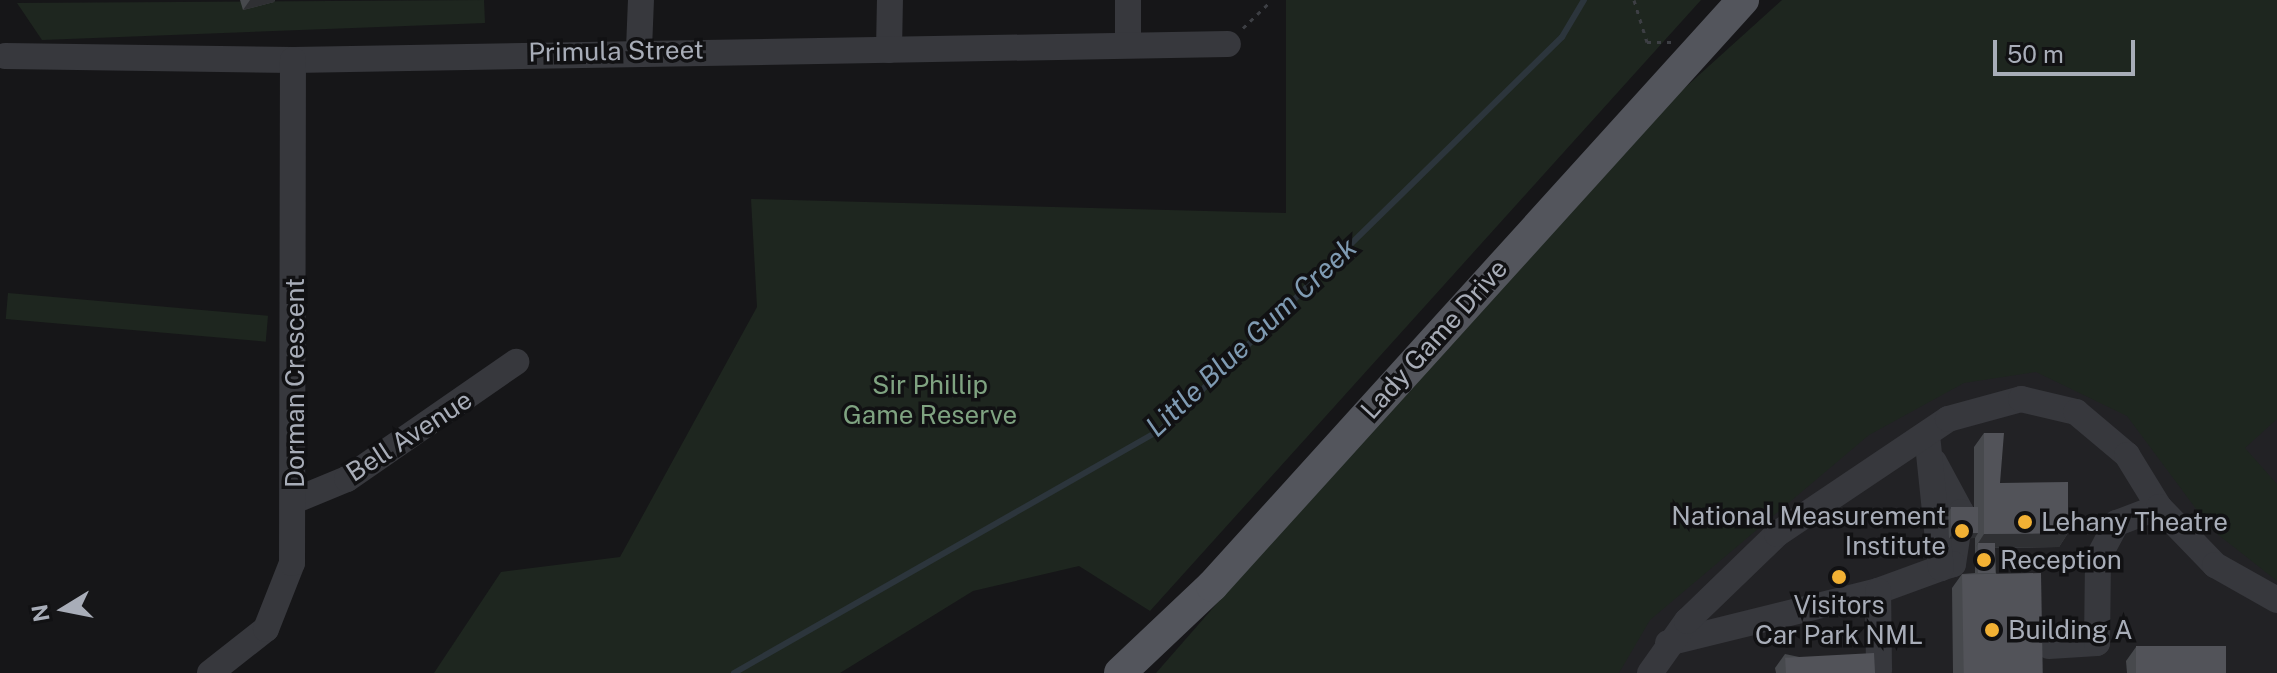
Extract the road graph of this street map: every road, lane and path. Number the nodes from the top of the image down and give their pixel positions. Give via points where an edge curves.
1 (641, 0) edge
2 (890, 0) edge
3 (1128, 0) edge
4 (1272, 0) edge
5 (1634, 0) edge
6 (1743, 0) edge
7 (1703, 41) junction
8 (1228, 44) joint
9 (1128, 45) junction
10 (639, 49) junction
11 (889, 50) junction
12 (2, 57) edge
13 (293, 60) junction
14 (516, 362) dead end
15 (1929, 447) junction
16 (296, 500) junction
17 (2159, 507) junction
18 (1878, 591) junction
19 (2277, 600) edge
20 (1668, 643) junction
21 (2049, 646) dead end
22 (210, 673) edge
23 (1120, 673) edge
24 (1650, 673) edge
25 (1870, 673) edge

1 - 10 street
2 - 11 street
3 - 9 street
4 - 8 path
5 - 7 path via 1647,42
6 - 7 main road, Lady Game Drive
7 - 23 main road, Lady Game Drive via 1212,586
8 - 9 street, Primula Street
9 - 11 street, Primula Street
10 - 11 street, Primula Street
10 - 13 street, Primula Street
12 - 13 street, Primula Street
13 - 16 street, Dorman Crescent
14 - 16 street, Bell Avenue via 347,479
15 - 17 street via 1948,419 2021,399 2076,412 2127,455
15 - 18 street via 1941,568
15 - 20 street via 1777,534
16 - 22 street, Dorman Crescent via 292,563 266,629
17 - 19 street via 2215,565
17 - 21 street via 2117,523 2098,558 2097,643
18 - 20 street
18 - 25 street via 1879,669
20 - 24 street

